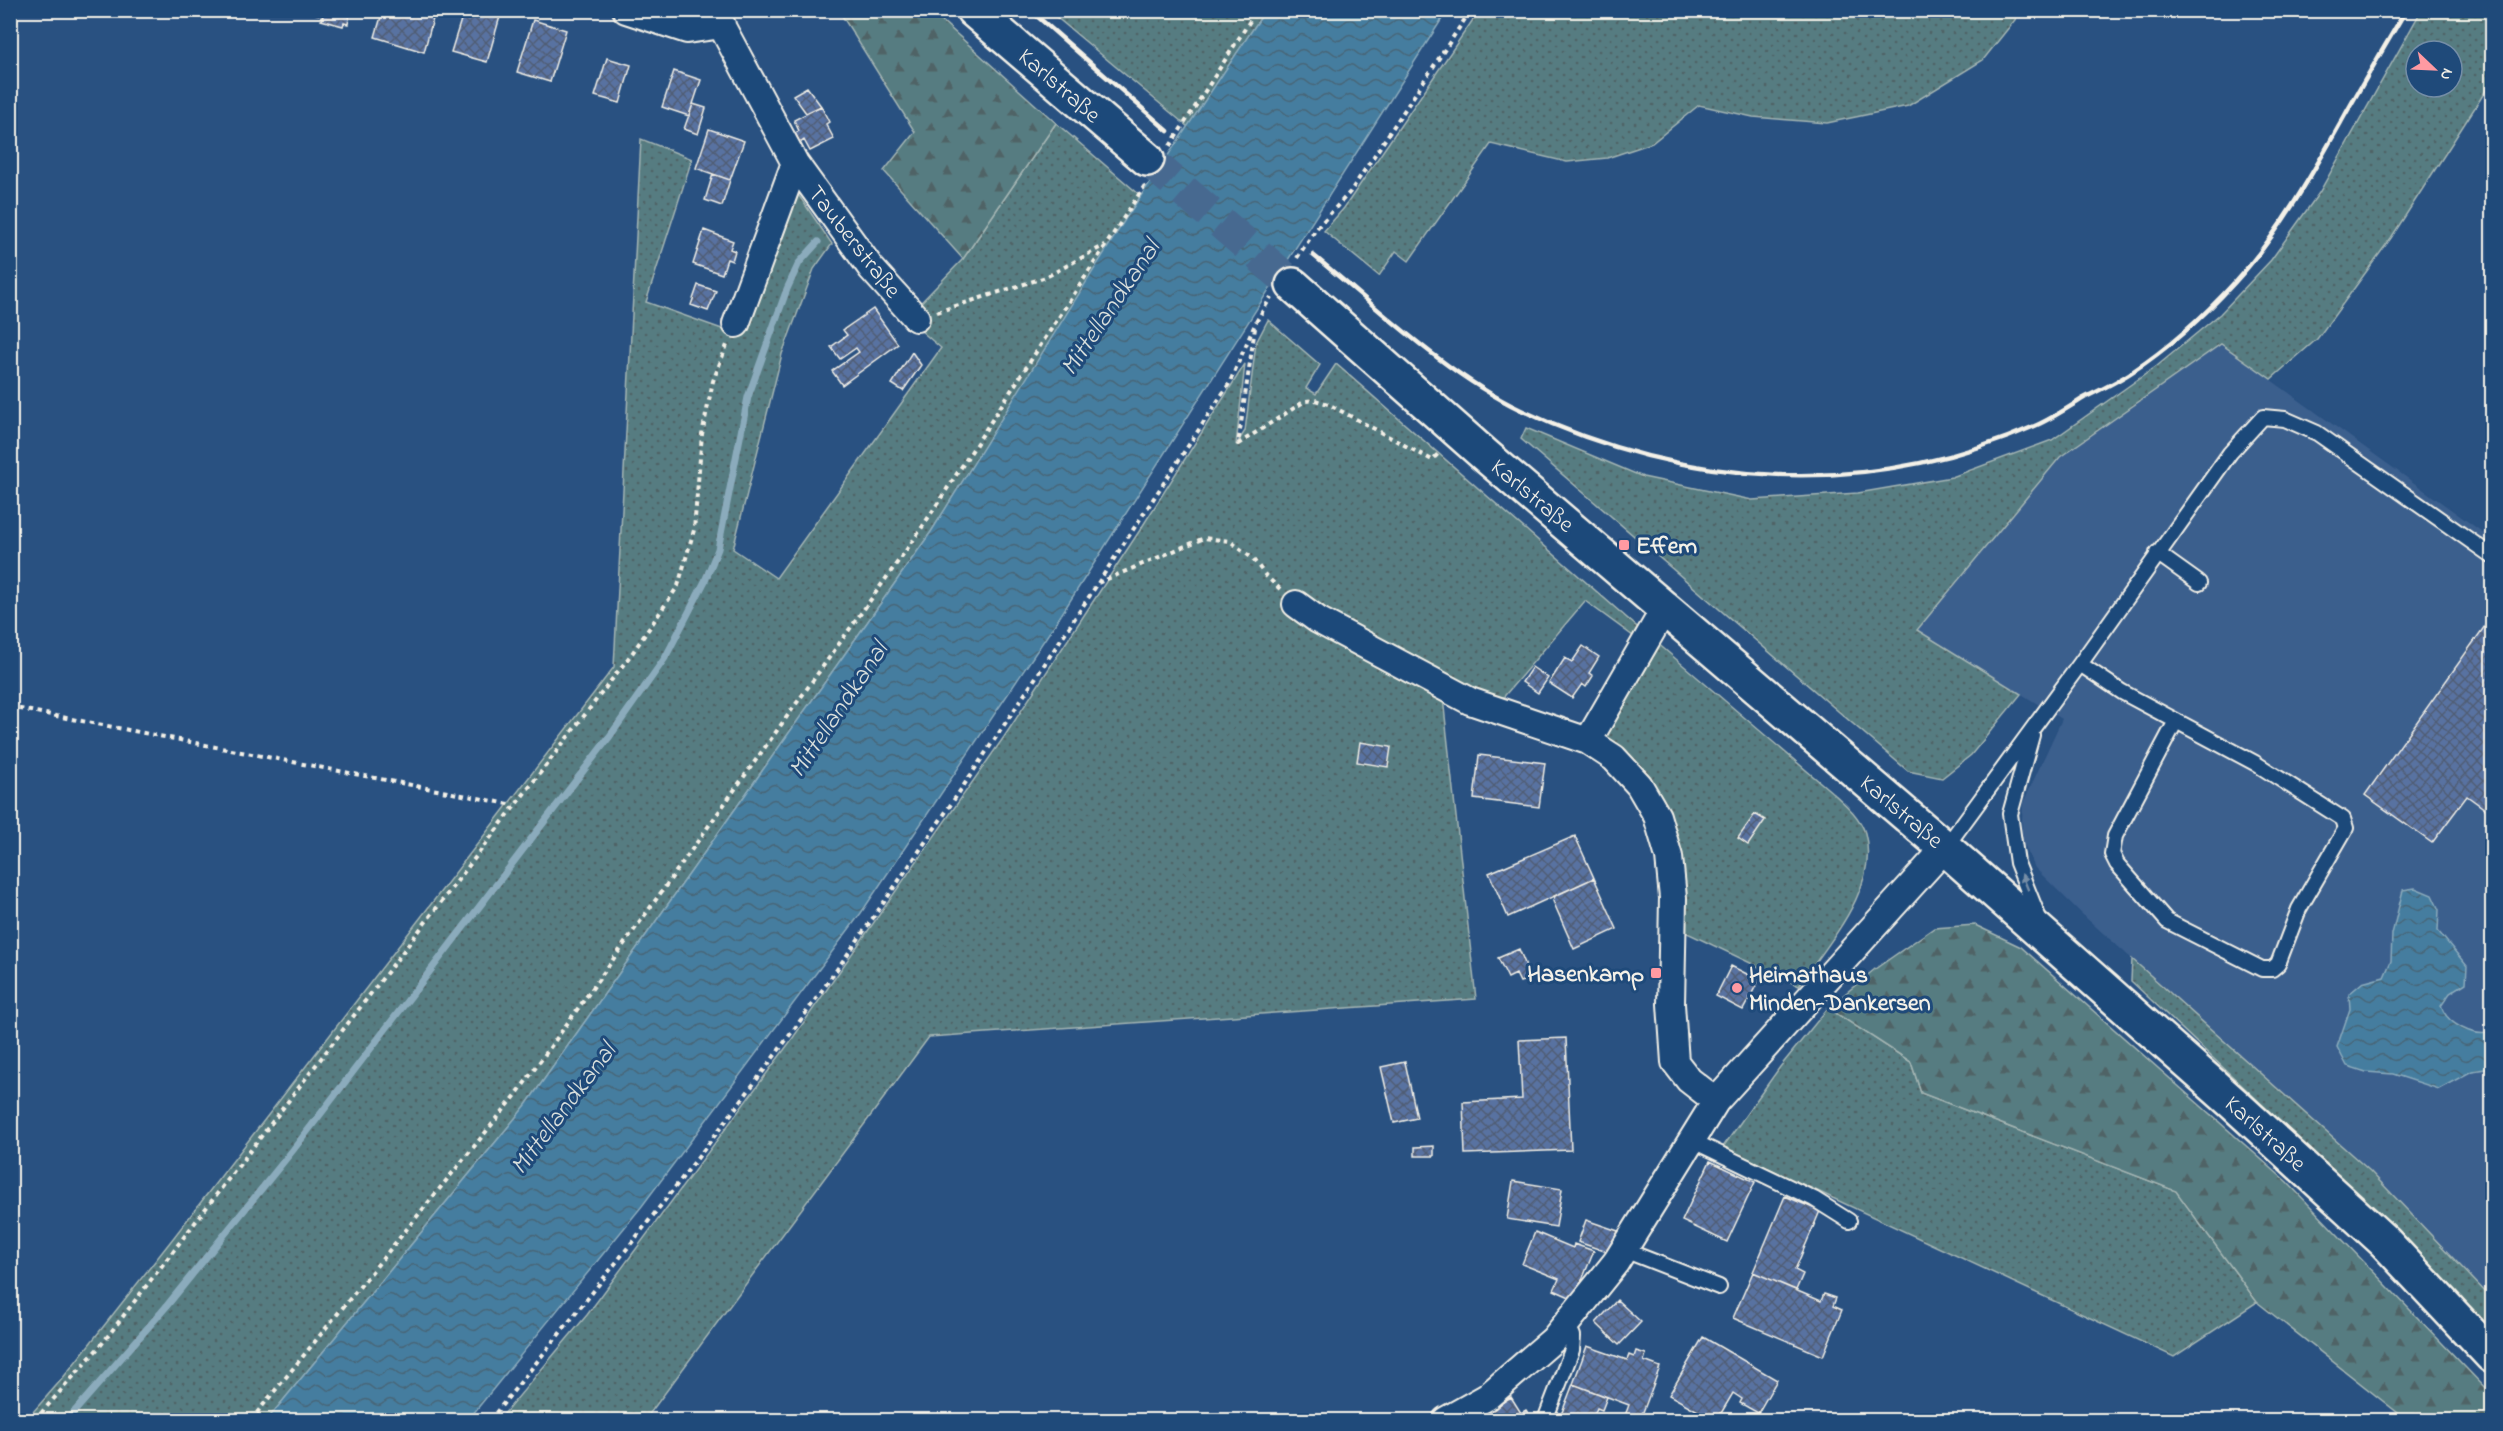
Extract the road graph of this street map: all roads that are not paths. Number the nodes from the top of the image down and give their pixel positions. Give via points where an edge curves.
1 (626, 10) edge
2 (973, 10) edge
3 (718, 18) edge
4 (795, 163) junction
5 (1154, 163) tunnel mouth
6 (1286, 282) tunnel mouth
7 (916, 318) road end
8 (736, 324) road end
9 (2157, 553) junction
10 (2493, 556) edge
11 (2199, 583) dead end
12 (1296, 604) road end
13 (1665, 608) junction
14 (2080, 664) junction
15 (2176, 721) junction
16 (2034, 727) junction
17 (1588, 741) junction
18 (1945, 848) junction
19 (2046, 937) junction
20 (1716, 1101) junction
21 (1691, 1140) junction
22 (1849, 1221) dead end
23 (1624, 1250) junction
24 (1719, 1287) dead end
25 (1567, 1323) junction
26 (2493, 1356) edge
27 (1446, 1420) edge
28 (1545, 1420) edge

1 - 3 street via 687,30
2 - 5 street, Karlstraße
3 - 4 street, Tauberstraße
4 - 7 street, Tauberstraße via 871,268
4 - 8 street, Tauberstraße
6 - 13 street, Karlstraße
9 - 10 lane via 2229,453 2263,417 2285,419 2317,433
9 - 11 lane
9 - 14 lane
12 - 17 street via 1318,620 1470,701
13 - 17 street
13 - 18 street, Karlstraße
14 - 15 lane
14 - 16 lane
15 - 15 lane via 2280,778 2346,824 2299,909 2278,964 2272,969 2262,969 2167,921 2112,854 2115,836
16 - 18 lane
19 -> 16 lane via 2017,863 2010,814
17 - 20 street via 1614,758 1639,785 1657,816 1669,857 1673,898 1671,1004 1675,1062 1689,1080
18 - 19 street, Karlstraße
18 - 20 street
19 - 26 street, Karlstraße via 2385,1242
20 - 21 street
21 - 22 lane via 1814,1199
21 - 23 street
23 - 24 lane
23 - 25 street
25 - 27 street via 1487,1397
25 - 28 lane via 1573,1336 1572,1350

